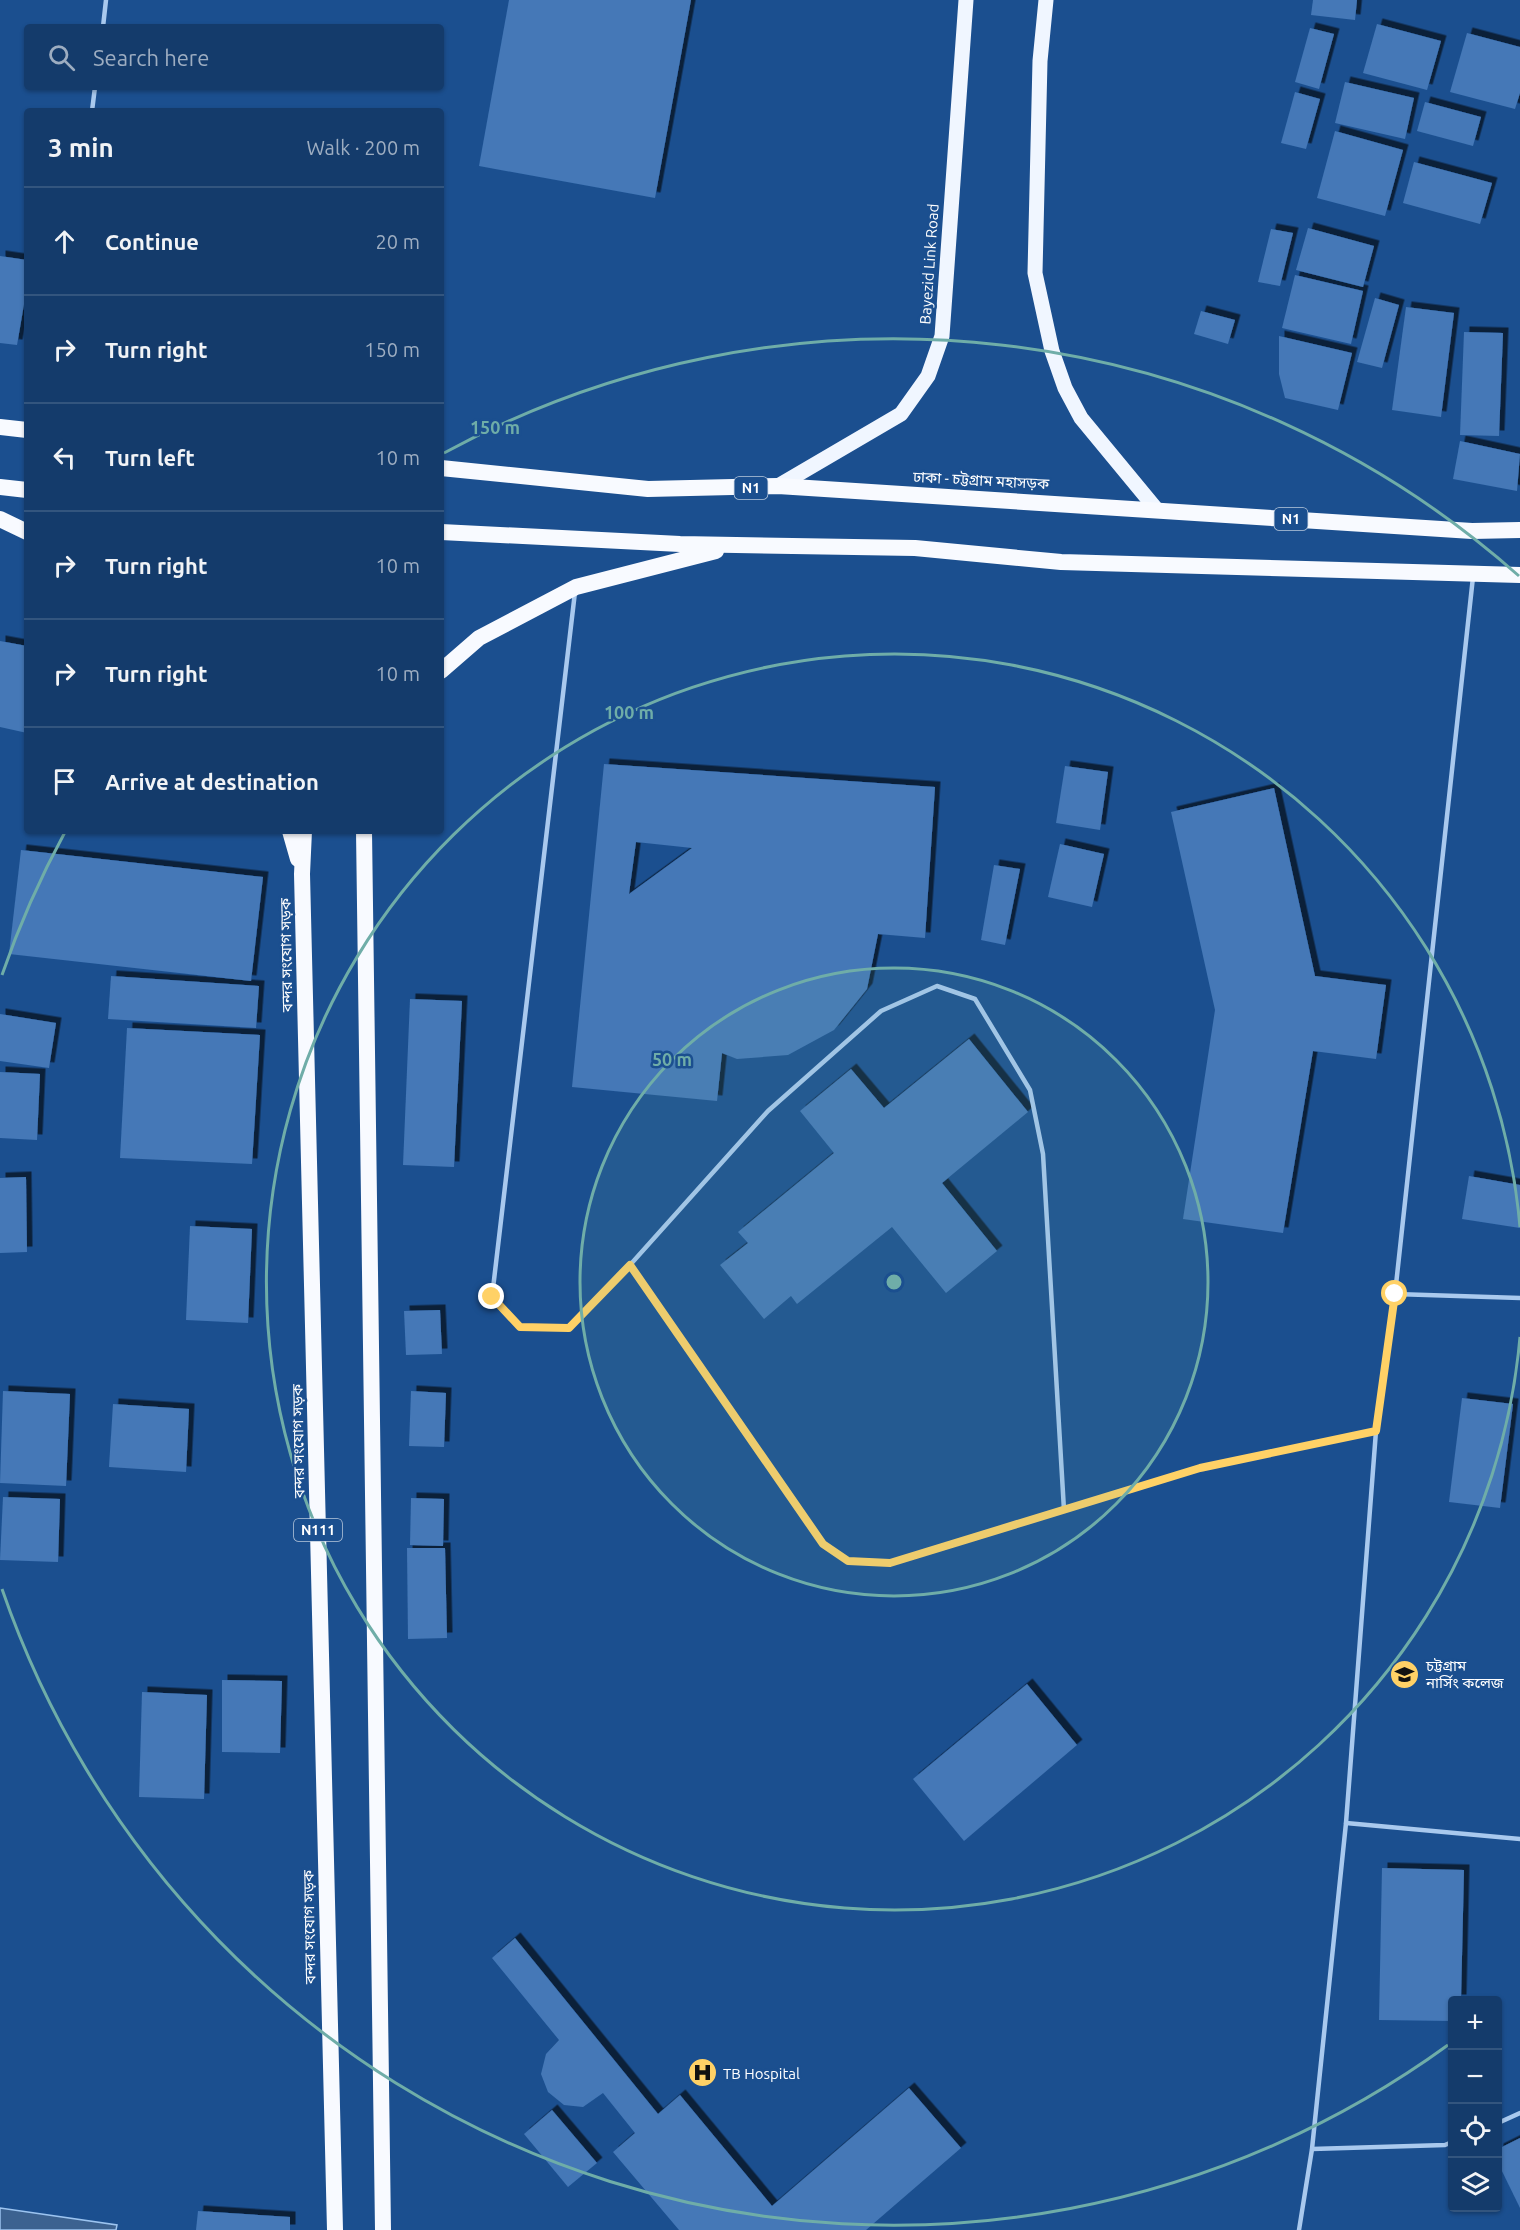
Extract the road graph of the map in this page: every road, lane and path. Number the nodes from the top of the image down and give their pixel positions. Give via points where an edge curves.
1 (106, 0) edge
2 (966, 0) edge
3 (1046, 0) edge
4 (103, 24) edge
5 (95, 90) edge
6 (92, 108) edge
7 (0, 427) edge
8 (24, 430) edge
9 (444, 468) edge
10 (0, 486) edge
11 (778, 486) junction
12 (24, 490) edge
13 (1157, 510) junction
14 (0, 519) edge
15 (1520, 530) edge
16 (24, 531) edge
17 (444, 532) edge
18 (738, 545) junction
19 (1473, 573) junction
20 (1520, 575) edge
21 (576, 587) junction
22 (444, 668) edge
23 (291, 834) edge
24 (304, 834) edge
25 (364, 834) edge
26 (370, 834) edge
27 (364, 870) junction
28 (302, 874) junction
29 (630, 1265) junction
30 (1395, 1294) junction
31 (1520, 1298) edge
32 (1376, 1431) junction
33 (1064, 1510) junction
34 (1346, 1823) junction
35 (1520, 1839) edge
36 (1520, 2113) edge
37 (1502, 2121) edge
38 (1448, 2144) edge
39 (1312, 2150) junction
40 (335, 2230) edge
41 (384, 2230) edge
42 (1299, 2230) edge

1 - 4 lane
2 - 11 main road, Bayezid Link Road via 942,336 927,376 901,414
3 - 13 main road via 1040,61 1035,273 1052,351 1065,388 1081,418
5 - 6 lane
7 - 8 highway
9 - 11 highway, ঢাকা - চট্টগ্রাম মহাসড়ক / N1 via 648,489
10 - 12 highway
11 - 13 highway, ঢাকা - চট্টগ্রাম মহাসড়ক / N1
13 - 15 highway, ঢাকা - চট্টগ্রাম মহাসড়ক / N1 via 1472,531
14 - 16 highway
17 - 18 highway
18 - 19 highway via 915,548 1060,562
18 - 21 highway
19 - 20 highway
19 - 30 lane
21 - 22 highway via 479,638
21 - 29 lane via 492,1297 520,1327 569,1328
23 - 28 highway
24 - 28 highway, বন্দর সংযোগ সড়ক / N111
25 - 27 highway
26 - 27 highway
27 - 41 highway
28 - 40 highway, বন্দর সংযোগ সড়ক / N111
29 - 33 lane via 823,1544 848,1561 890,1563
29 - 33 lane via 768,1111 881,1011 937,987 975,999 1030,1090 1043,1154
30 - 31 lane
30 - 32 lane
32 - 33 lane via 1200,1468
32 - 34 lane
34 - 35 lane
34 - 39 lane
36 - 37 lane
38 - 39 lane
39 - 42 lane

